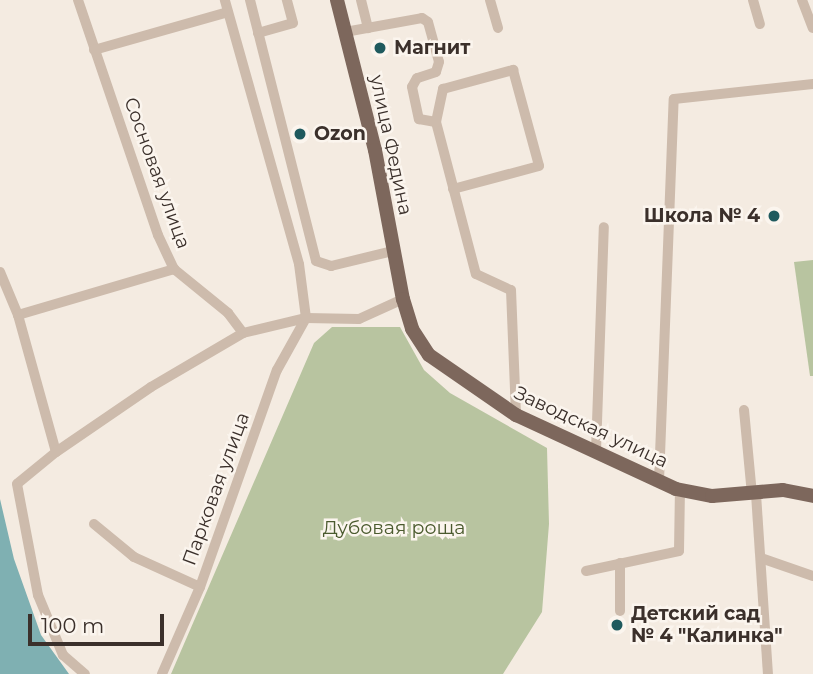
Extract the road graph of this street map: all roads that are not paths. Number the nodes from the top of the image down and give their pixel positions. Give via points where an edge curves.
1 (78, 0) edge
2 (250, 0) edge
3 (286, 0) edge
4 (337, 0) edge
5 (361, 0) edge
6 (490, 0) edge
7 (753, 0) edge
8 (802, 0) edge
9 (227, 6) edge
10 (760, 24) dead end
11 (368, 28) junction
12 (498, 28) dead end
13 (813, 29) edge
14 (345, 32) junction
15 (258, 33) junction
16 (94, 50) junction
17 (813, 84) edge
18 (436, 122) junction
19 (453, 189) junction
20 (604, 227) dead end
21 (393, 251) junction
22 (174, 269) junction
23 (0, 272) edge
24 (403, 299) junction
25 (18, 315) junction
26 (306, 318) junction
27 (243, 333) junction
28 (744, 410) dead end
29 (516, 415) junction
30 (596, 451) junction
31 (56, 452) junction
32 (659, 481) junction
33 (680, 490) junction
34 (754, 494) junction
35 (813, 496) edge
36 (94, 524) dead end
37 (761, 558) junction
38 (621, 563) junction
39 (586, 571) dead end
40 (813, 576) edge
41 (200, 587) junction
42 (620, 611) dead end
43 (85, 674) edge
44 (162, 674) edge
45 (768, 674) edge

1 - 16 street, Сосновая улица
2 - 15 street
3 - 15 street via 293,23
4 - 14 main road, улица Федина
5 - 11 street
6 - 12 street
7 - 10 street
8 - 13 street
9 - 16 street
9 - 26 street via 299,264
11 - 14 street
11 - 18 street via 422,18 428,22 439,62 436,72 417,78 412,87 419,119
14 - 21 main road, улица Федина via 375,150
15 - 21 street via 316,261 331,266
16 - 22 street, Сосновая улица
17 - 32 street via 674,99
18 - 19 street
18 - 19 street via 443,89 513,70 539,166
19 - 29 street via 476,274 511,290
20 - 30 street
21 - 24 main road, улица Федина
22 - 25 street
22 - 27 street, Сосновая улица via 228,313
23 - 25 street
24 - 26 street via 359,319
24 - 29 main road, Заводская улица via 412,329 429,355
25 - 31 street
26 - 27 street
26 - 41 street, Парковая улица via 277,370
27 - 31 street via 151,387
28 - 34 street
29 - 30 main road, Заводская улица
30 - 32 main road, Заводская улица
31 - 43 street via 17,484 38,595 63,656
32 - 33 main road, Заводская улица
33 - 34 main road, Заводская улица via 712,496
33 - 38 street via 679,551
34 - 35 main road, Заводская улица via 783,490
34 - 37 street
36 - 41 street via 134,557
37 - 40 street
37 - 45 street
38 - 39 street
38 - 42 street
41 - 44 street, Парковая улица

